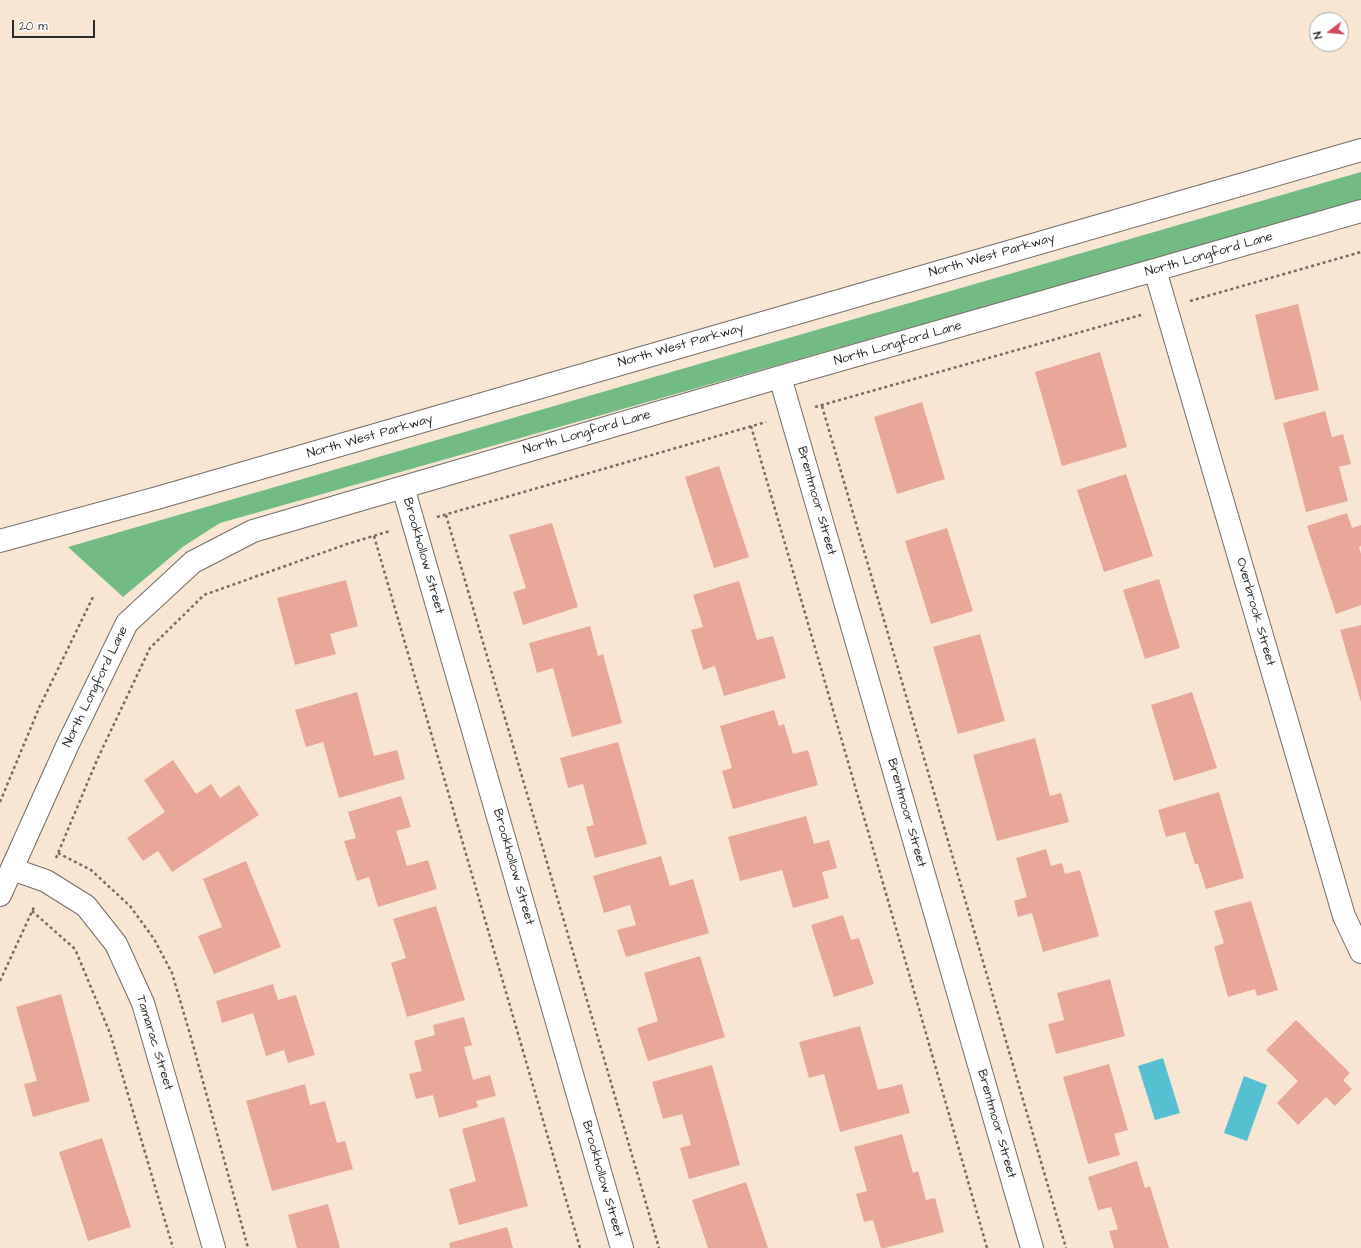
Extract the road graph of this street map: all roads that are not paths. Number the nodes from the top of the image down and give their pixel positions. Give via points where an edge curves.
1 (1361, 150) edge
2 (1361, 211) edge
3 (1155, 270) junction
4 (780, 377) junction
5 (403, 487) junction
6 (0, 540) edge
7 (12, 869) junction
8 (0, 895) edge
9 (1361, 952) edge
10 (214, 1248) edge
11 (622, 1248) edge
12 (1032, 1248) edge

1 - 6 street, North West Parkway via 187,489
2 - 3 street, North Longford Lane
3 - 4 street, North Longford Lane
3 - 9 street, Overbrook Street via 1344,916
4 - 5 street, North Longford Lane
4 - 12 street, Brentmoor Street
5 - 7 street, North Longford Lane via 246,535 193,562 126,623
5 - 11 street, Brookhollow Street
7 - 8 street, North Longford Lane
7 - 10 street, Tamarac Street via 46,881 86,906 116,944 143,1003

